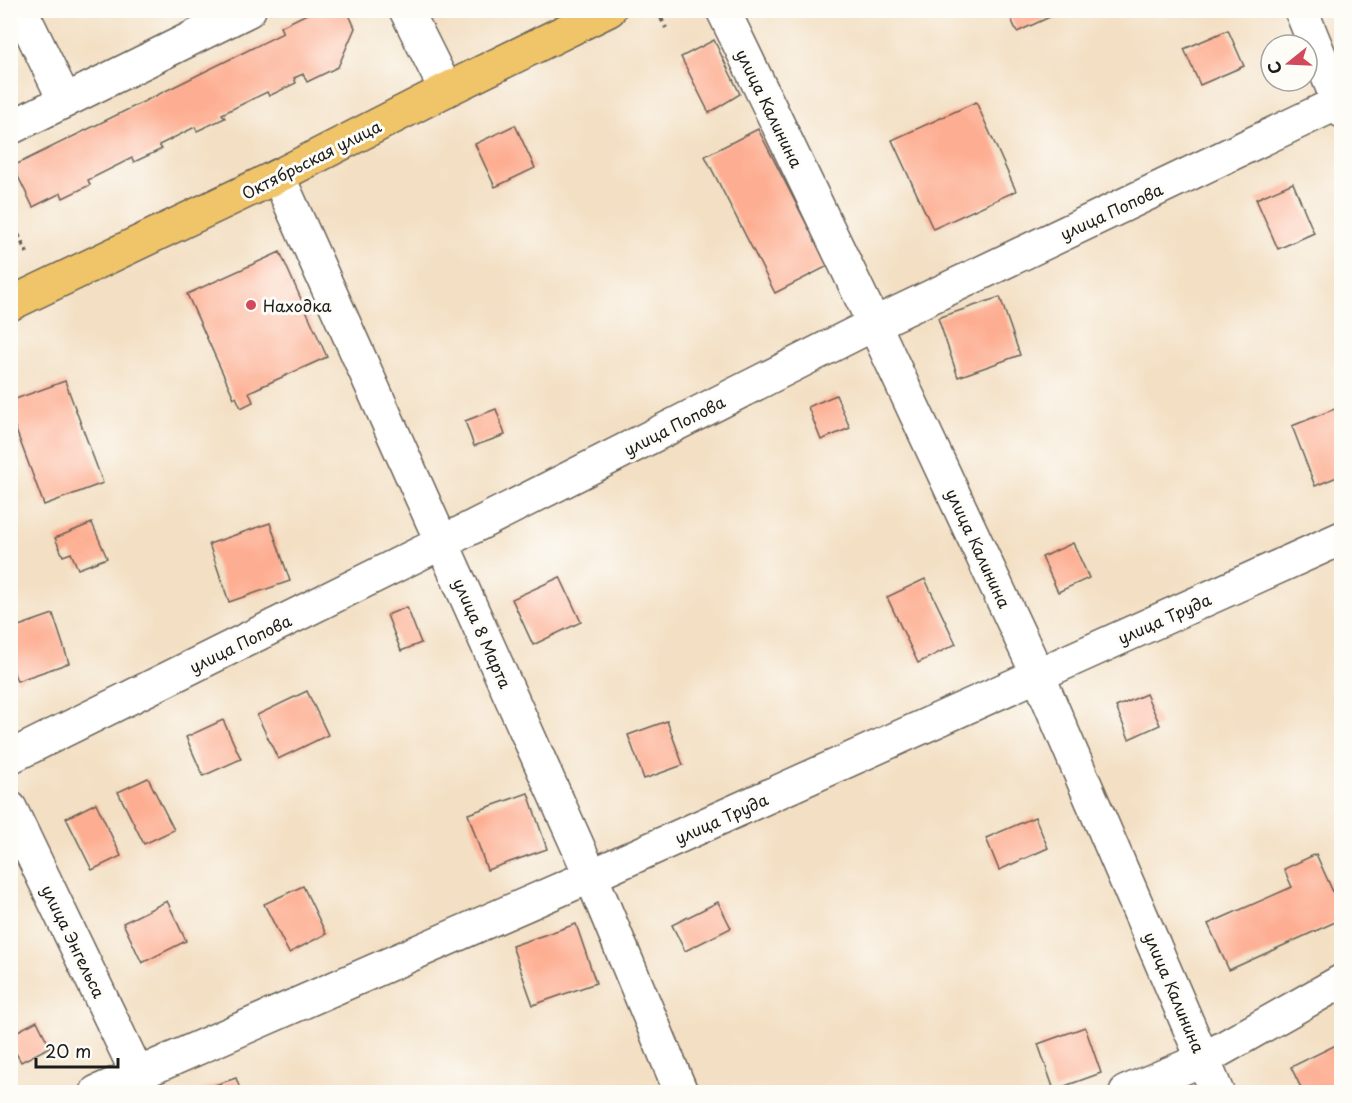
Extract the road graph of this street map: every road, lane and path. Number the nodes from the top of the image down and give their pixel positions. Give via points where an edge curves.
1 (21, 10) edge
2 (249, 10) edge
3 (406, 10) edge
4 (609, 10) edge
5 (657, 10) edge
6 (723, 10) edge
7 (1301, 10) edge
8 (666, 28) dead end
9 (446, 90) junction
10 (65, 101) junction
11 (1340, 105) edge
12 (10, 128) edge
13 (278, 176) junction
14 (10, 218) edge
15 (27, 253) dead end
16 (10, 304) edge
17 (874, 324) junction
18 (1341, 538) edge
19 (443, 542) junction
20 (1038, 675) junction
21 (10, 757) edge
22 (10, 808) edge
23 (591, 876) junction
24 (1341, 981) edge
25 (1204, 1059) junction
26 (138, 1074) junction
27 (97, 1092) edge
28 (681, 1092) edge
29 (1126, 1092) edge
30 (1217, 1092) edge

1 - 10 street
2 - 10 street
3 - 9 street
4 - 9 main road, Октябрьская улица
5 - 8 path
6 - 17 street, улица Калинина
7 - 11 street
9 - 13 main road, Октябрьская улица
10 - 12 street
11 - 17 street, улица Попова
13 - 16 main road, Октябрьская улица
13 - 19 street, улица 8 Марта
14 - 15 path
17 - 19 street, улица Попова
17 - 20 street, улица Калинина
18 - 20 street, улица Труда
19 - 21 street, улица Попова
19 - 23 street, улица 8 Марта
20 - 23 street, улица Труда
20 - 25 street, улица Калинина
22 - 26 street, улица Энгельса
23 - 26 street, улица Труда
23 - 28 street, улица 8 Марта
24 - 25 street
25 - 29 street
25 - 30 street, улица Калинина
26 - 27 street, улица Труда

